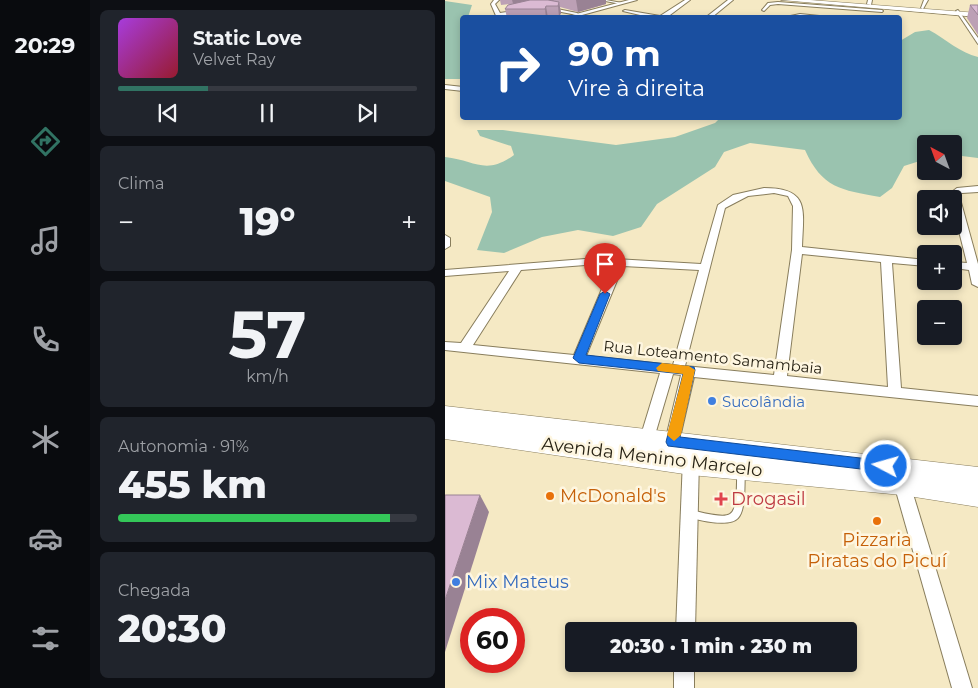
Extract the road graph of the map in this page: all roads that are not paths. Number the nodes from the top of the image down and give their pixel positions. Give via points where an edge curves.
1 (497, 0) edge
2 (601, 0) edge
3 (635, 0) edge
4 (688, 0) edge
5 (731, 0) edge
6 (784, 0) edge
7 (818, 0) edge
8 (926, 0) edge
9 (869, 2) edge
10 (556, 3) edge
11 (621, 3) junction
12 (644, 6) dead end
13 (549, 7) joint
14 (923, 8) junction
15 (884, 9) junction
16 (524, 10) edge
17 (625, 10) junction
18 (763, 10) dead end
19 (616, 13) dead end
20 (577, 14) junction
21 (959, 14) junction
22 (978, 14) edge
23 (498, 15) edge
24 (503, 15) edge
25 (574, 15) edge
26 (652, 15) edge
27 (666, 15) edge
28 (711, 15) edge
29 (881, 15) edge
30 (977, 40) edge
31 (445, 87) edge
32 (460, 89) edge
33 (978, 189) edge
34 (962, 191) edge
35 (962, 230) edge
36 (445, 238) edge
37 (445, 246) edge
38 (797, 250) junction
39 (886, 259) junction
40 (619, 262) junction
41 (917, 262) edge
42 (962, 266) edge
43 (703, 267) junction
44 (972, 267) junction
45 (517, 268) junction
46 (445, 273) edge
47 (978, 284) edge
48 (445, 346) edge
49 (464, 349) junction
50 (579, 358) junction
51 (678, 369) junction
52 (780, 380) junction
53 (895, 393) junction
54 (978, 401) edge
55 (445, 415) edge
56 (445, 430) edge
57 (643, 448) junction
58 (685, 450) junction
59 (741, 469) junction
60 (978, 478) edge
61 (902, 484) junction
62 (978, 496) edge
63 (689, 514) junction
64 (685, 622) edge
65 (684, 672) edge
66 (684, 688) edge
67 (962, 688) edge

1 - 23 street via 493,4
2 - 11 lane
3 - 11 street
4 - 27 street
5 - 28 street
6 - 15 street
7 - 9 street
8 - 14 street
9 - 15 street
10 - 13 street
11 - 20 street
12 - 17 street
13 - 20 lane
14 - 15 street
14 - 21 street
15 - 18 lane via 778,3 769,4
15 - 21 street
15 - 29 lane
16 - 24 street
17 - 19 street
17 - 26 street
20 - 25 street
21 - 22 street
21 - 30 street
31 - 32 street
33 - 34 street
35 - 44 street
36 - 37 street
38 - 39 street
38 - 43 street via 798,206 791,194 768,189 734,198 721,207
38 - 52 street
39 - 41 street
39 - 53 street
40 - 43 street
40 - 45 street
40 - 50 street
42 - 44 street
43 - 51 street
44 - 47 street
45 - 46 street
45 - 49 street
48 - 49 street, Rua Loteamento Samambaia
49 - 50 street, Rua Loteamento Samambaia
50 - 51 street, Rua Loteamento Samambaia
51 - 52 street, Rua Loteamento Samambaia
51 - 57 street
51 - 58 street
52 - 53 street, Rua Loteamento Samambaia
53 - 54 street, Rua Loteamento Samambaia
55 - 57 main road, Avenida Menino Marcelo
56 - 57 main road, Avenida Menino Marcelo
57 - 58 main road, Avenida Menino Marcelo
58 - 59 main road, Avenida Menino Marcelo
58 - 60 main road, Avenida Menino Marcelo
58 - 63 street
59 - 61 main road, Avenida Menino Marcelo
59 - 63 lane via 739,510 735,516 722,522
61 - 62 main road, Avenida Menino Marcelo
61 - 67 street
63 - 64 street
65 - 66 street

